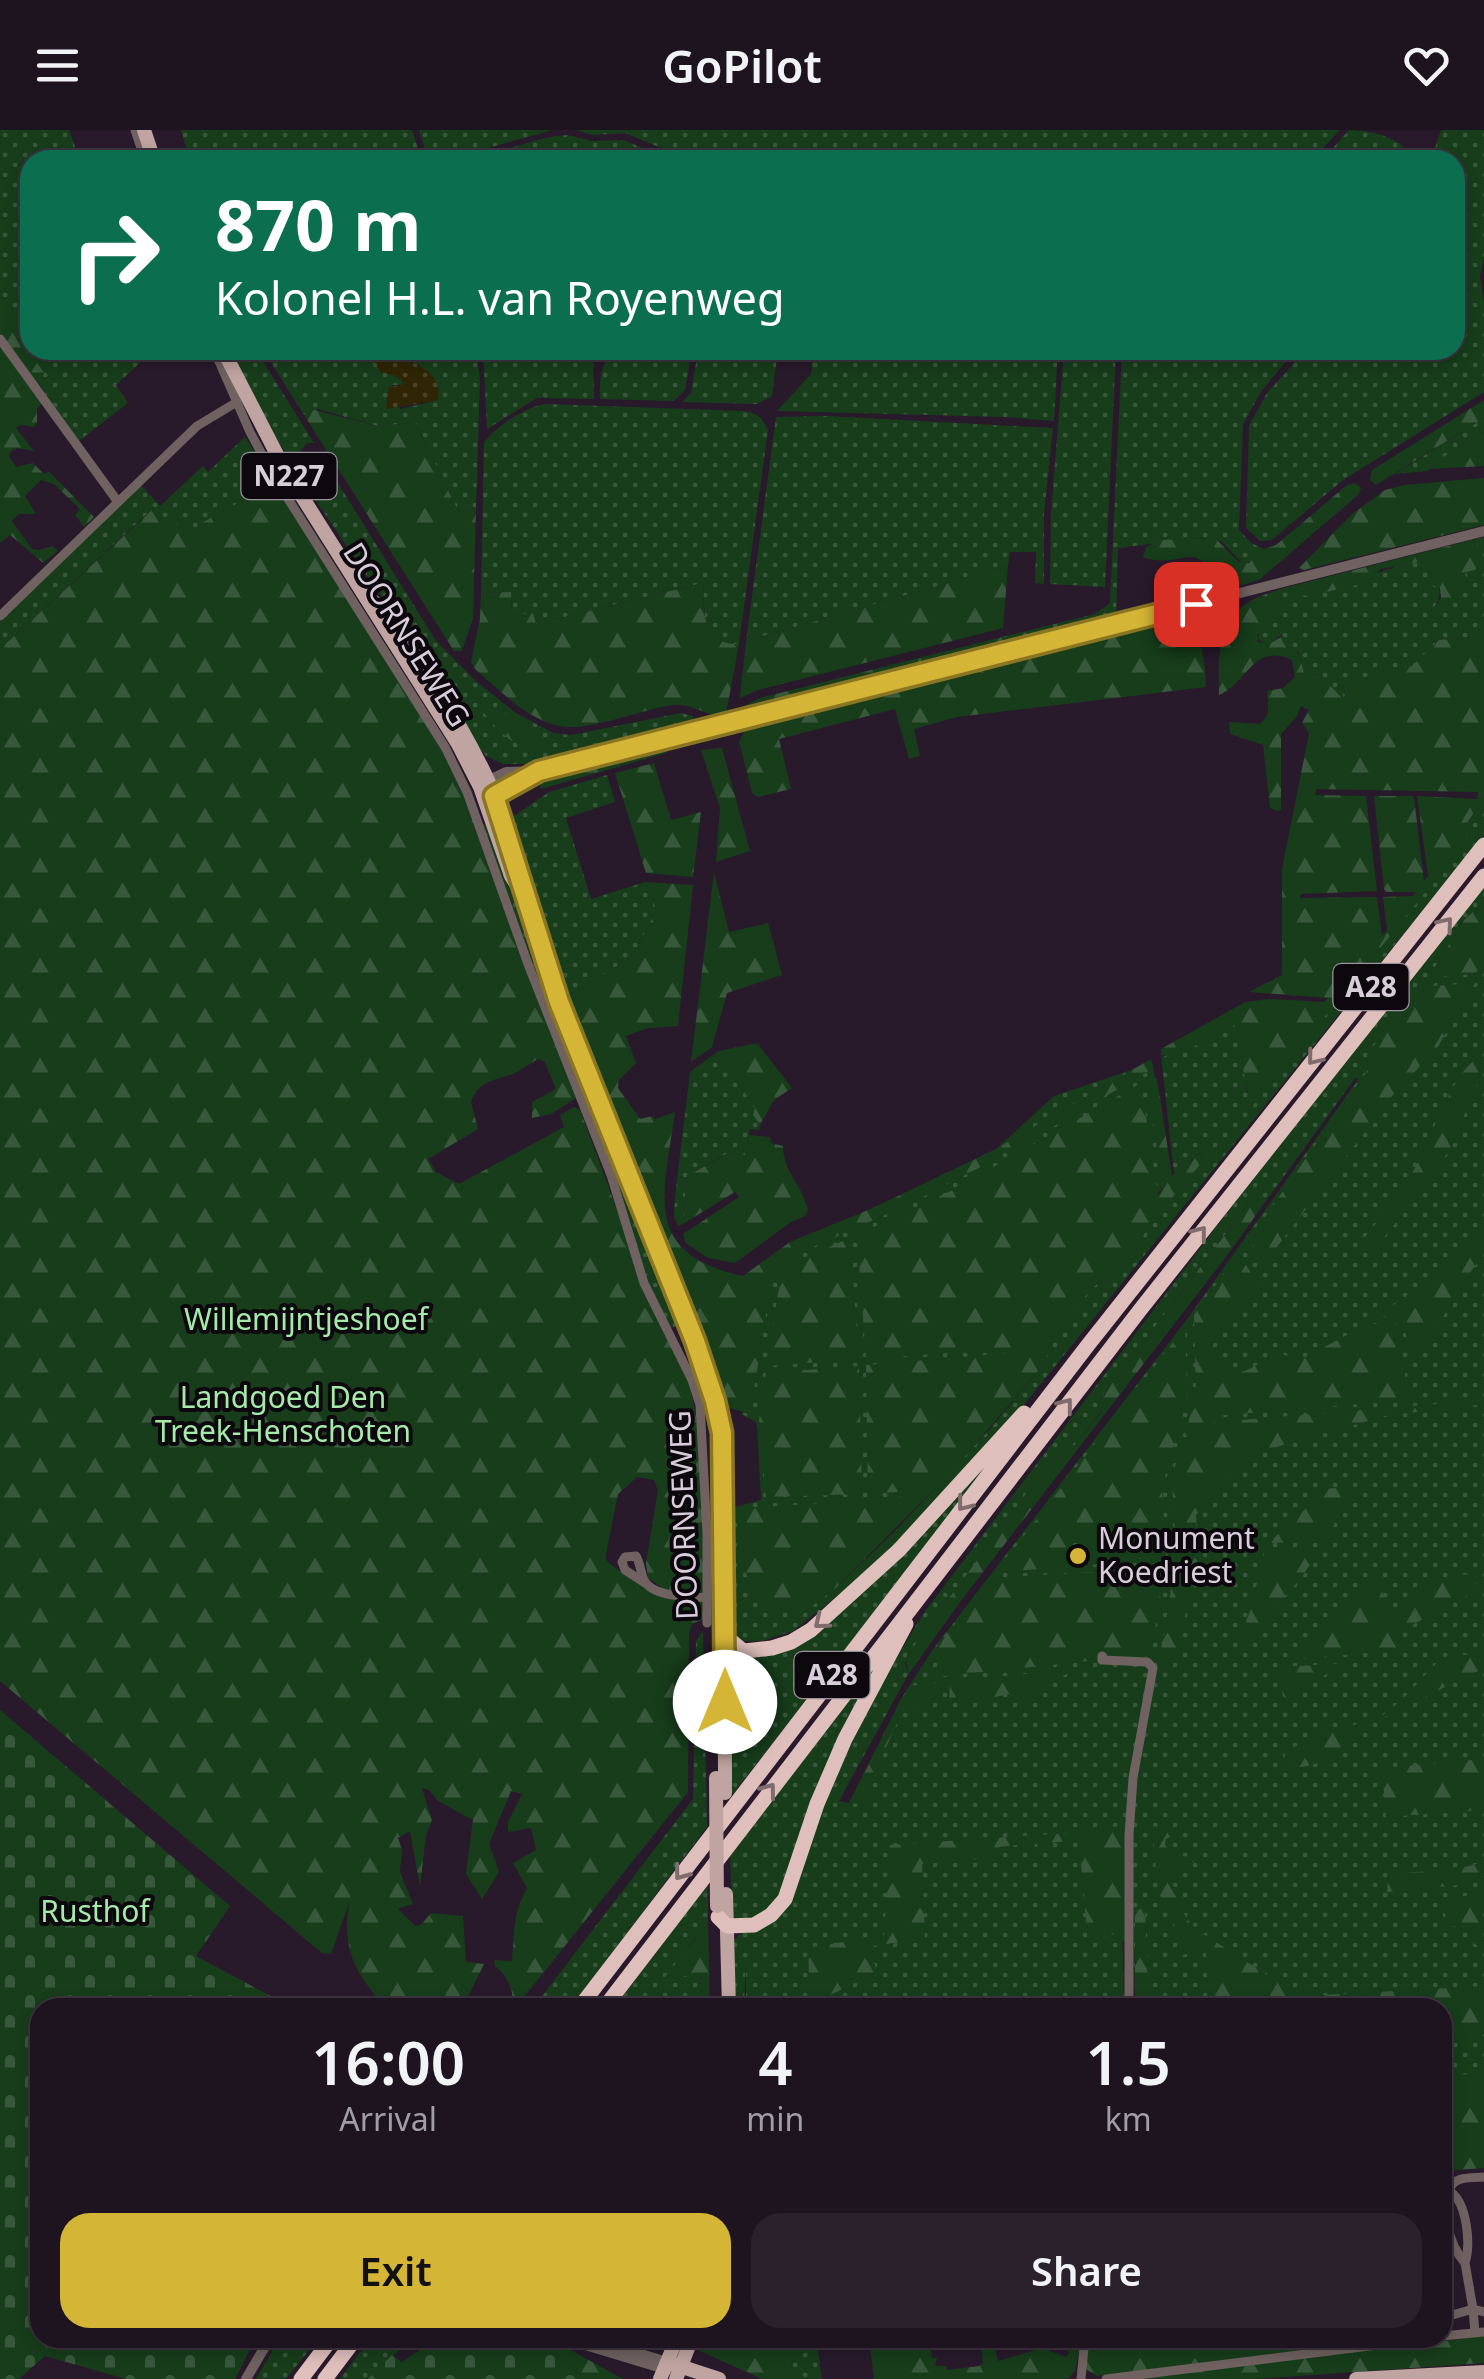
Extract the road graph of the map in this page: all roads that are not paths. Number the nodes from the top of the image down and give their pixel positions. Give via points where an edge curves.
1 (0, 339) edge
2 (218, 360) edge
3 (227, 360) edge
4 (237, 402) junction
5 (118, 502) junction
6 (1484, 531) edge
7 (0, 616) edge
8 (539, 771) junction
9 (478, 786) junction
10 (494, 796) junction
11 (1484, 845) edge
12 (1484, 876) edge
13 (524, 896) junction
14 (688, 1322) junction
15 (1088, 1344) junction
16 (645, 1583) dead end
17 (920, 1593) junction
18 (707, 1598) junction
19 (707, 1623) dead end
20 (724, 1635) junction
21 (742, 1650) junction
22 (1102, 1656) dead end
23 (720, 1659) junction
24 (722, 1911) junction
25 (587, 1998) edge
26 (612, 1998) edge
27 (720, 1998) edge
28 (727, 1998) edge
29 (1128, 1998) edge
30 (1484, 2177) edge
31 (1452, 2186) edge
32 (1452, 2193) edge
33 (1452, 2239) edge
34 (1466, 2263) junction
35 (1479, 2310) edge
36 (1452, 2316) edge
37 (1480, 2332) edge
38 (1452, 2335) edge
39 (264, 2348) edge
40 (325, 2348) edge
41 (348, 2348) edge
42 (594, 2348) edge
43 (612, 2348) edge
44 (675, 2348) edge
45 (687, 2348) edge
46 (1084, 2348) edge
47 (1328, 2348) edge
48 (1484, 2372) edge
49 (674, 2373) edge
50 (246, 2379) edge
51 (302, 2379) edge
52 (325, 2379) edge
53 (719, 2379) edge
54 (1080, 2379) edge
55 (1106, 2379) edge
56 (1356, 2379) edge

1 - 5 street
2 - 4 street, DOORNSEWEG
3 - 9 main road, DOORNSEWEG / N227 via 284,468
4 - 5 street via 202,422
4 - 9 street, DOORNSEWEG via 273,475 445,747
5 - 7 street
6 - 8 street
8 - 9 street via 506,772
8 - 10 street
9 - 10 main road, DOORNSEWEG / N227
9 - 13 main road, DOORNSEWEG / N227
9 - 18 street, DOORNSEWEG via 535,982 611,1175 644,1283 700,1405
10 - 13 main road, DOORNSEWEG / N227
11 -> 15 highway, A28
17 -> 12 highway, A28
13 - 14 main road, DOORNSEWEG / N227 via 596,1100
14 - 20 main road, DOORNSEWEG / N227 via 722,1433
14 - 23 main road, DOORNSEWEG / N227 via 709,1399 716,1468
15 -> 21 highway, A28 via 836,1610 792,1642
15 -> 25 highway, A28
16 - 18 street
17 - 24 highway, A28 via 845,1739 785,1899 754,1925
26 -> 17 highway, A28
18 - 19 street, DOORNSEWEG
20 - 21 highway
20 - 23 main road, DOORNSEWEG / N227
21 - 23 highway, A28
22 - 29 street via 1153,1668 1128,1835
23 - 24 main road, DOORNSEWEG / N227, bridge
24 - 27 main road, DOORNSEWEG / N227
24 - 28 main road, DOORNSEWEG / N227
30 - 31 street
32 - 34 street via 1465,2225
33 - 34 street
34 - 35 street
35 - 36 street
35 - 37 street
37 - 38 street
39 - 50 street
40 - 51 highway
41 - 52 highway
42 - 49 street
43 - 49 street
44 - 49 main road
45 - 49 main road
46 - 54 street
47 - 55 street
48 - 56 main road
49 - 53 main road

